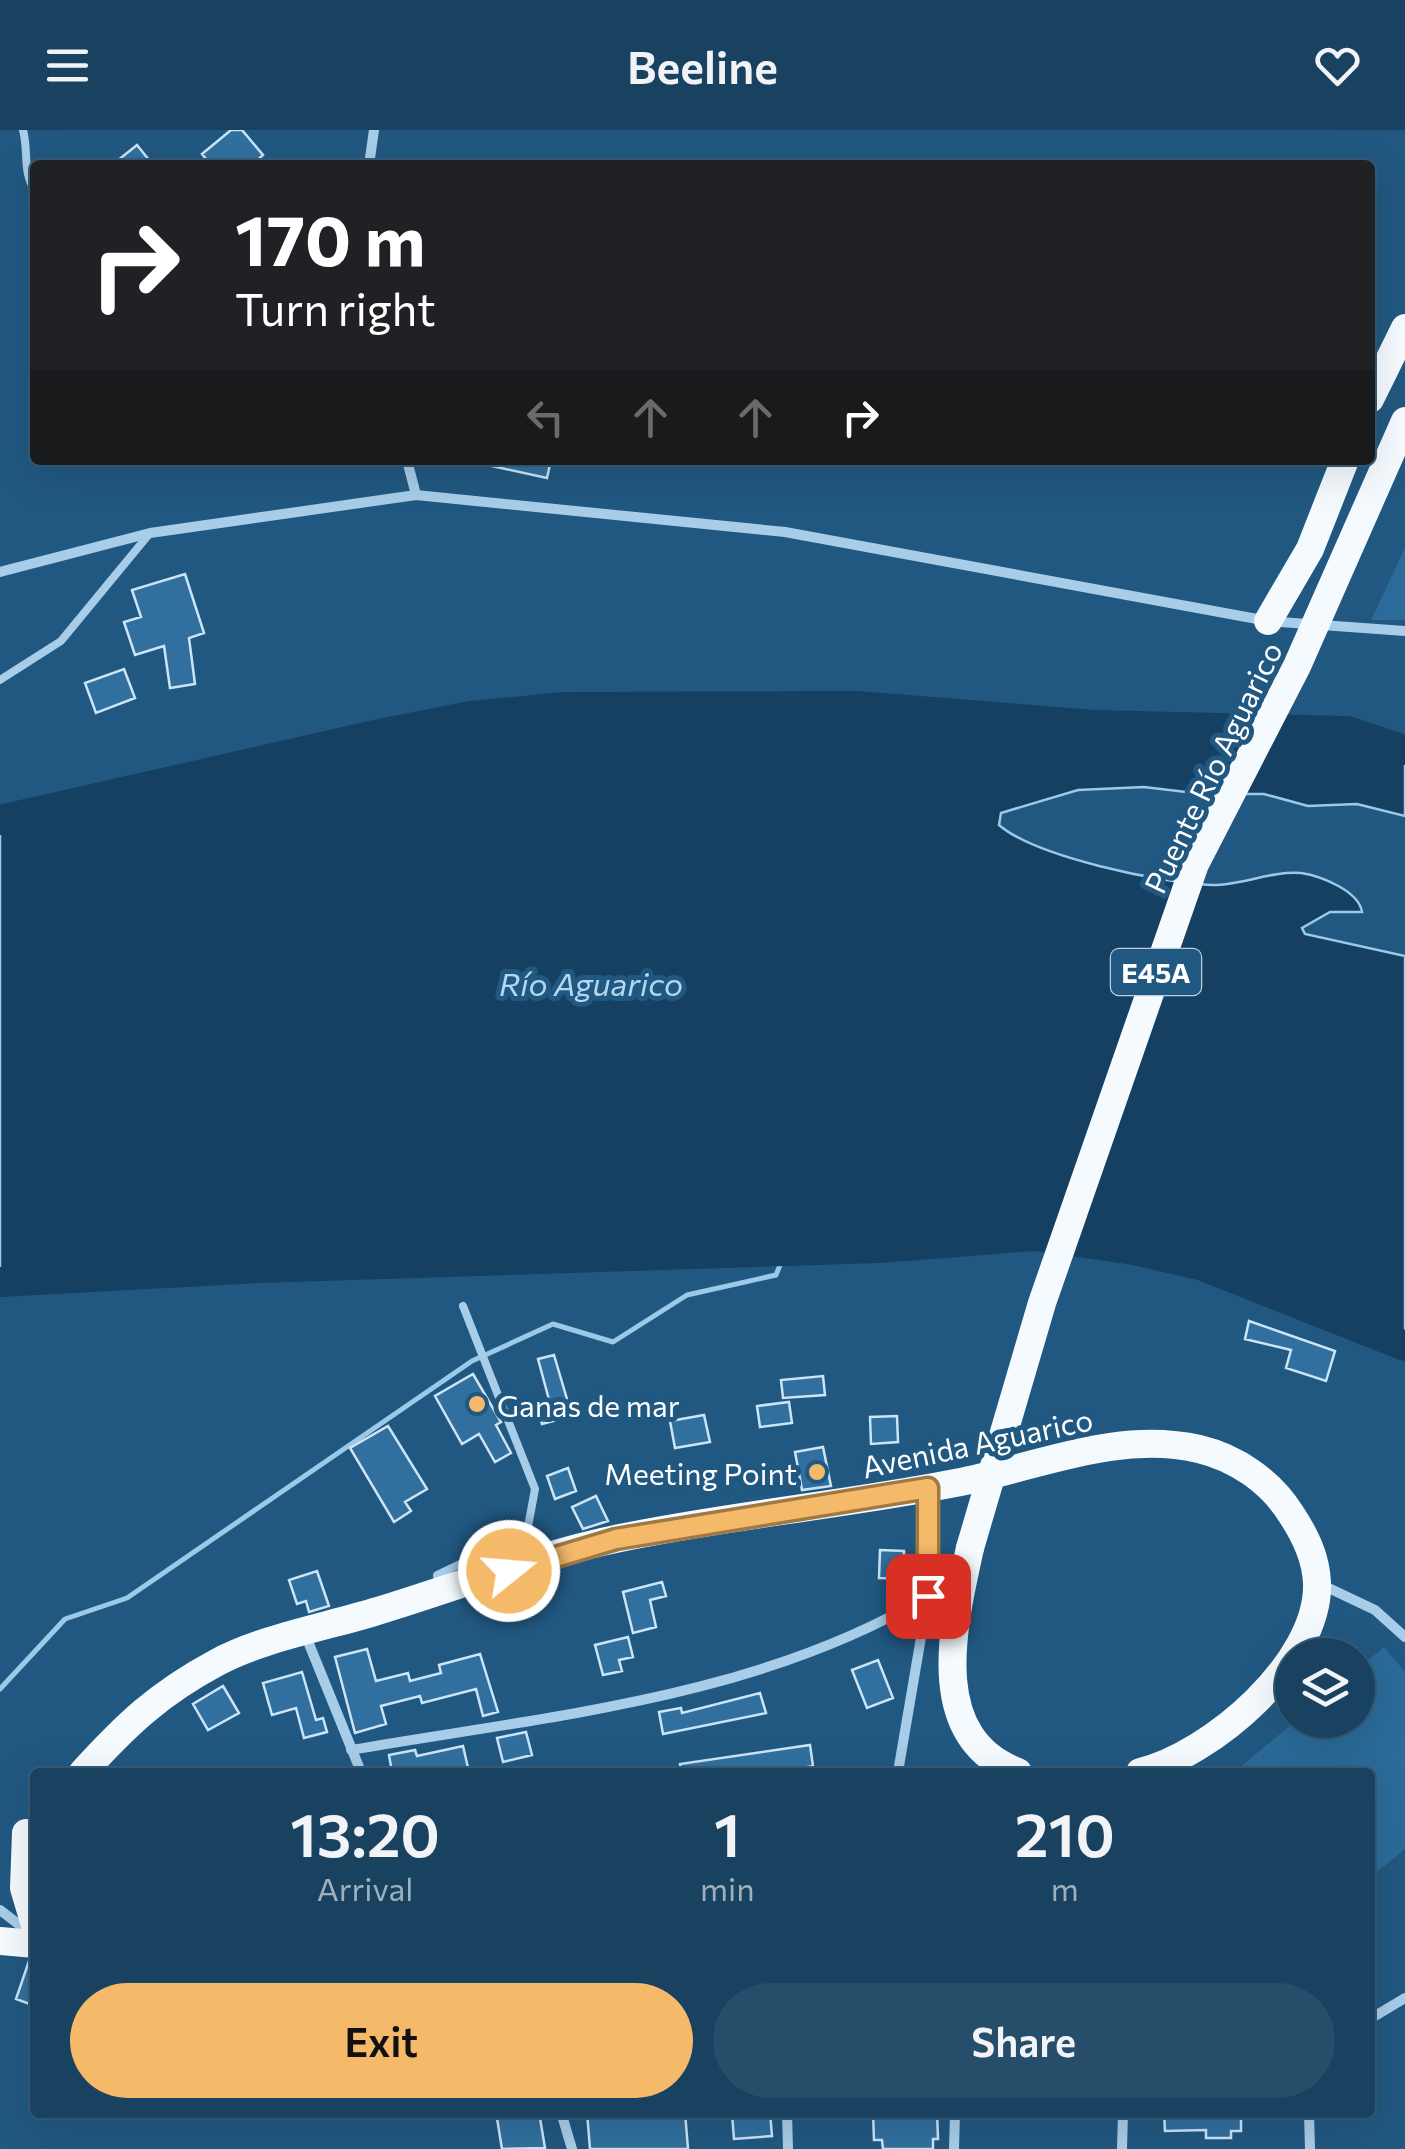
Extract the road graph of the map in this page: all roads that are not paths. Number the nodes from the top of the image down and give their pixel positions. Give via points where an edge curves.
1 (23, 130) edge
2 (374, 130) edge
3 (370, 160) edge
4 (30, 184) edge
5 (1405, 328) edge
6 (1375, 389) edge
7 (1405, 421) edge
8 (408, 465) edge
9 (1343, 465) edge
10 (416, 495) junction
11 (150, 532) junction
12 (0, 572) edge
13 (1268, 621) junction
14 (1405, 631) edge
15 (0, 680) edge
16 (463, 1306) dead end
17 (928, 1488) junction
18 (1317, 1583) junction
19 (438, 1593) junction
20 (928, 1596) junction
21 (305, 1634) junction
22 (1405, 1636) edge
23 (351, 1750) junction
24 (87, 1768) edge
25 (359, 1768) edge
26 (899, 1768) edge
27 (1006, 1768) edge
28 (1150, 1768) edge
29 (30, 1830) edge
30 (30, 1837) edge
31 (0, 1862) edge
32 (30, 1908) edge
33 (0, 1910) edge
34 (30, 1936) edge
35 (30, 1940) edge
36 (0, 1941) edge
37 (1405, 1998) edge
38 (1375, 2015) edge
39 (563, 2118) edge
40 (787, 2118) edge
41 (955, 2118) edge
42 (1123, 2118) edge
43 (1309, 2118) edge
44 (572, 2149) edge
45 (788, 2149) edge
46 (954, 2149) edge
47 (1122, 2149) edge
48 (1310, 2149) edge

1 - 4 lane
2 - 3 street
5 - 6 highway
7 - 27 highway, Puente Río Aguarico / E45A, bridge via 1297,666 1195,864 1042,1303 952,1628 951,1690 973,1734
8 - 10 street
9 - 13 highway via 1310,549
10 - 11 street
10 - 13 street via 786,532
11 - 12 street
11 - 15 lane via 61,642
13 - 14 street
16 - 19 lane via 535,1490 527,1532 438,1575
17 - 18 highway, Avenida Aguarico via 1090,1450 1132,1444 1199,1449 1277,1491 1308,1540
17 - 19 highway, Avenida Aguarico via 616,1539
17 - 20 street
18 - 22 street via 1375,1610
18 - 28 highway via 1304,1635 1261,1695 1186,1754
19 - 21 highway, Avenida Aguarico
20 - 23 street via 793,1662 656,1696
20 - 26 street
21 - 23 street
21 - 24 highway, Avenida Aguarico via 219,1660 141,1709
23 - 25 street
29 - 31 highway
30 - 32 highway via 24,1888
33 - 34 street
35 - 36 highway
37 - 38 street
39 - 44 street
40 - 45 street
41 - 46 street
42 - 47 street
43 - 48 street

